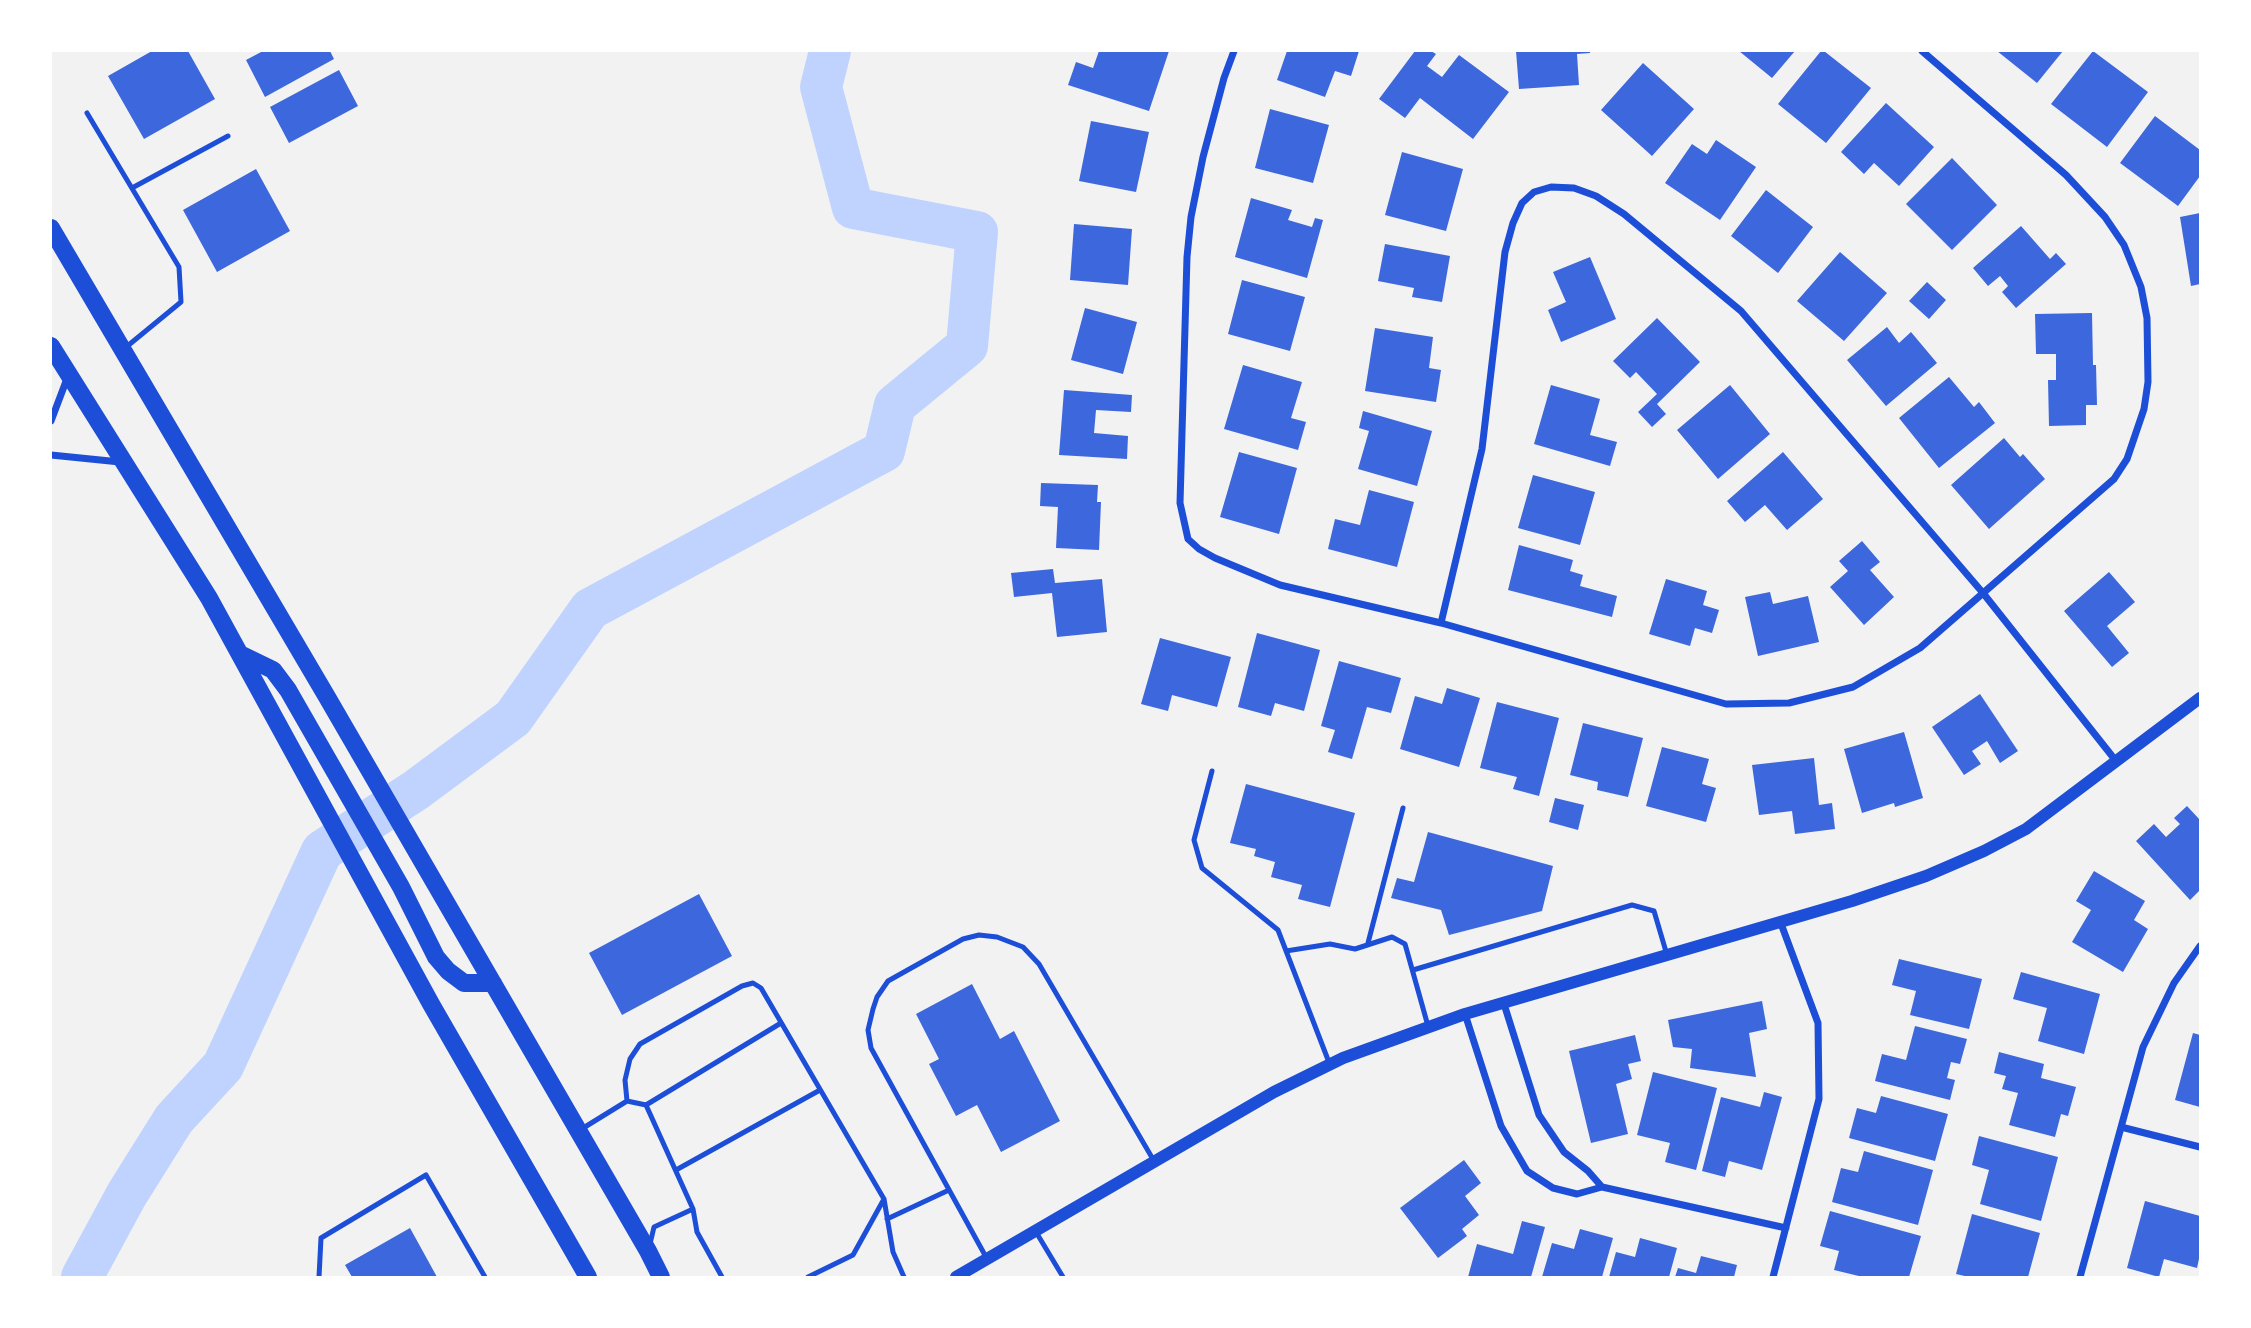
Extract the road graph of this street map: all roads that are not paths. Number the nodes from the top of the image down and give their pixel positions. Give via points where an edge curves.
1 (1234, 51) edge
2 (1922, 51) edge
3 (87, 113) dead end
4 (228, 136) dead end
5 (132, 188) junction
6 (51, 228) edge
7 (51, 346) edge
8 (122, 350) junction
9 (68, 375) junction
10 (51, 421) edge
11 (51, 455) edge
12 (124, 463) junction
13 (1983, 593) junction
14 (1441, 623) junction
15 (240, 654) junction
16 (2200, 698) edge
17 (2116, 761) junction
18 (1212, 771) dead end
19 (1403, 808) dead end
20 (1780, 921) junction
21 (1368, 943) junction
22 (2200, 946) edge
23 (1286, 951) junction
24 (1667, 954) junction
25 (1413, 970) junction
26 (493, 983) junction
27 (1504, 1004) junction
28 (1465, 1014) junction
29 (781, 1023) junction
30 (1428, 1026) junction
31 (1330, 1065) junction
32 (820, 1090) junction
33 (627, 1101) junction
34 (646, 1105) junction
35 (2121, 1127) junction
36 (577, 1131) junction
37 (2200, 1147) edge
38 (1155, 1162) junction
39 (676, 1170) junction
40 (1602, 1187) junction
41 (949, 1190) junction
42 (884, 1199) junction
43 (693, 1209) junction
44 (887, 1219) junction
45 (1786, 1228) junction
46 (1037, 1232) junction
47 (648, 1251) junction
48 (988, 1260) junction
49 (319, 1277) edge
50 (485, 1277) edge
51 (588, 1277) edge
52 (661, 1277) edge
53 (722, 1277) edge
54 (808, 1277) edge
55 (904, 1277) edge
56 (956, 1277) edge
57 (1063, 1277) edge
58 (1773, 1277) edge
59 (2080, 1277) edge

1 - 14 street via 1203,157 1187,257 1180,503 1188,539 1199,549 1280,585
2 - 13 street via 2066,174 2105,217 2124,244 2147,318 2148,382 2127,459 2114,479
3 - 5 lane
4 - 5 lane
5 - 8 lane via 179,267 181,302
6 - 8 main road
7 - 9 main road
8 - 26 main road
9 - 10 street
9 - 12 main road
11 - 12 street
12 - 15 main road
13 - 14 street via 1920,648 1853,687 1789,703 1726,704
13 - 14 street via 1741,311 1624,214 1583,191 1552,187 1534,192 1522,203 1505,252 1482,449
13 - 17 street
15 - 26 main road via 273,670 288,690 436,957 464,983
15 - 51 main road
16 - 17 street
17 - 20 street via 2026,829 1984,851 1914,880
18 - 23 lane via 1194,840 1202,868 1278,930
19 - 21 lane
20 - 24 street
20 - 45 street via 1818,1023 1819,1099
21 - 23 lane via 1354,949 1330,944
21 - 25 lane via 1392,937 1405,944
22 - 35 street via 2174,983 2143,1047
23 - 31 lane
24 - 25 lane via 1654,911 1632,905
24 - 27 street
25 - 30 lane
26 - 36 main road
27 - 28 street
27 - 40 street via 1539,1115 1564,1152
28 - 30 street
28 - 40 street via 1501,1126 1527,1171 1553,1188 1577,1194
29 - 32 lane
29 - 33 lane via 761,988 753,983 742,986 640,1044 625,1080
29 - 34 lane
30 - 31 street
31 - 38 street via 1274,1092
32 - 39 lane
32 - 42 lane
33 - 34 lane
33 - 36 lane
34 - 39 lane
35 - 37 street
35 - 59 street
36 - 47 main road
38 - 41 lane via 1039,964 1023,947 979,935 963,939 888,981 877,997 868,1030 871,1048
38 - 46 street
39 - 43 lane
40 - 45 street
41 - 44 lane
41 - 48 lane
42 - 44 lane
42 - 54 lane via 853,1255
43 - 47 lane via 654,1227
43 - 53 lane via 698,1232
44 - 55 lane via 893,1252
45 - 58 street
46 - 48 street
46 - 57 lane
47 - 52 main road
48 - 56 street
49 - 50 lane via 321,1238 426,1175

